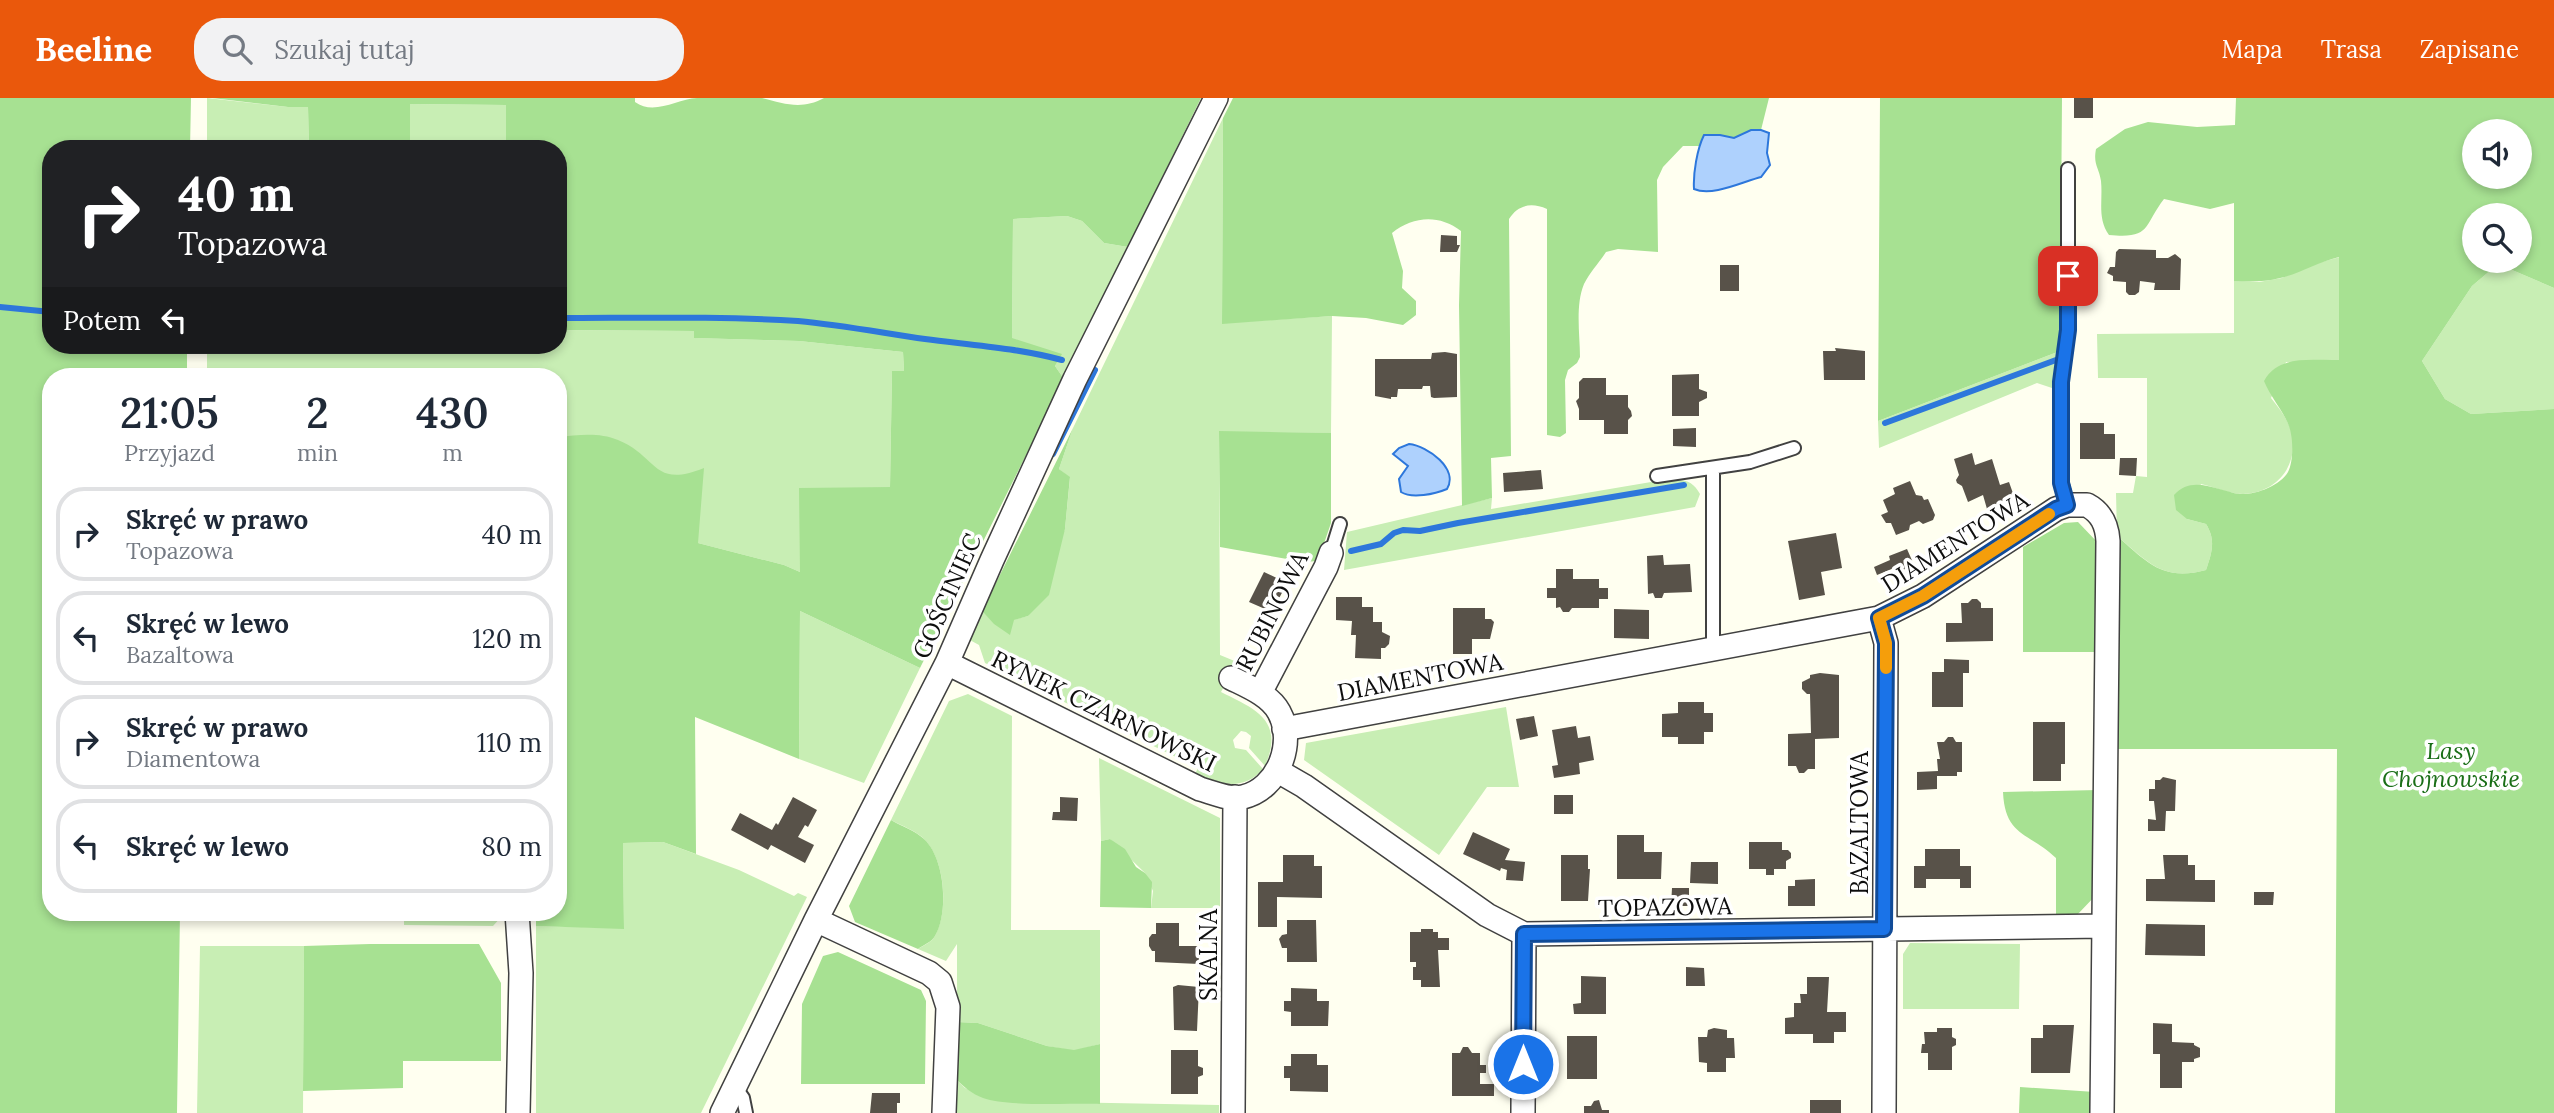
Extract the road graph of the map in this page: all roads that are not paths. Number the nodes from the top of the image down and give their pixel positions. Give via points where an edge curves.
1 (1216, 98) edge
2 (2068, 169) dead end
3 (1794, 448) dead end
4 (1713, 469) junction
5 (1657, 476) dead end
6 (2067, 505) junction
7 (1340, 524) dead end
8 (1331, 553) joint
9 (1879, 618) junction
10 (1713, 649) junction
11 (947, 663) junction
12 (1231, 678) dead end
13 (1260, 693) junction
14 (1284, 729) junction
15 (1278, 771) junction
16 (1234, 797) junction
17 (816, 920) junction
18 (518, 921) edge
19 (2103, 926) junction
20 (1884, 929) junction
21 (1524, 934) junction
22 (735, 1087) junction
23 (518, 1113) edge
24 (722, 1113) edge
25 (746, 1113) edge
26 (944, 1113) edge
27 (1233, 1113) edge
28 (1523, 1113) edge
29 (1884, 1113) edge
30 (2102, 1113) edge

1 - 11 street, GOŚCINIEC via 1075,379
2 - 6 lane via 2068,330 2061,382 2061,483
3 - 4 lane
4 - 5 lane
4 - 10 lane
6 - 9 street, DIAMENTOWA via 1923,596
6 - 19 street, DIAMENTOWA via 2093,508 2107,527
7 - 8 lane
8 - 13 street, RUBINOWA
9 - 10 street, DIAMENTOWA
9 - 20 street, BAZALTOWA via 1886,643
10 - 14 street, DIAMENTOWA
11 - 16 street, RYNEK CZARNOWSKI via 1200,789
11 - 17 street, GOŚCINIEC
12 - 13 street
13 - 14 street via 1279,711
14 - 15 street via 1285,752
15 - 16 street, RYNEK CZARNOWSKI via 1258,791
15 - 21 street, TOPAZOWA via 1487,915
16 - 27 street, SKALNA
17 - 22 street, GOŚCINIEC
17 - 26 street via 929,972 940,982 948,1007
18 - 23 street
19 - 20 street, TOPAZOWA
19 - 30 street, DIAMENTOWA
20 - 21 street, TOPAZOWA
20 - 29 street, BAZALTOWA
21 - 28 street
22 - 24 street, GOŚCINIEC
22 - 25 lane

